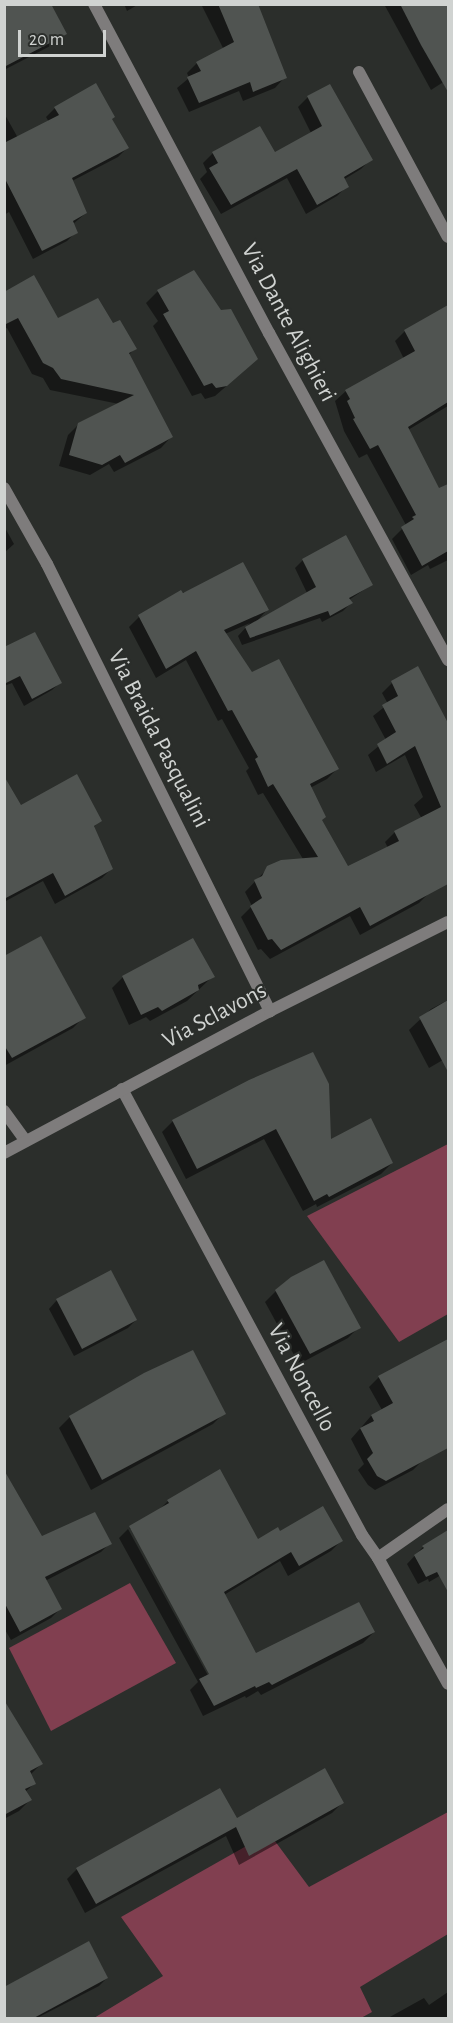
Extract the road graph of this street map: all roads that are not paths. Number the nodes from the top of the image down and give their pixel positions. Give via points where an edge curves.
1 (94, 4) edge
2 (359, 72) dead end
3 (448, 237) edge
4 (4, 488) edge
5 (448, 660) edge
6 (448, 922) edge
7 (270, 1011) junction
8 (122, 1089) junction
9 (4, 1111) edge
10 (26, 1141) junction
11 (4, 1153) edge
12 (448, 1509) edge
13 (378, 1558) junction
14 (448, 1684) edge

1 - 5 street, Via Dante Alighieri
2 - 3 street
4 - 7 street, Via Braida Pasqualini via 47,564
6 - 7 street, Via Sclavons
7 - 8 street, Via Sclavons
8 - 10 street, Via Sclavons
8 - 13 street, Via Noncello via 362,1535
9 - 10 street
10 - 11 street, Via Sclavons
12 - 13 street
13 - 14 street, Via Noncello

